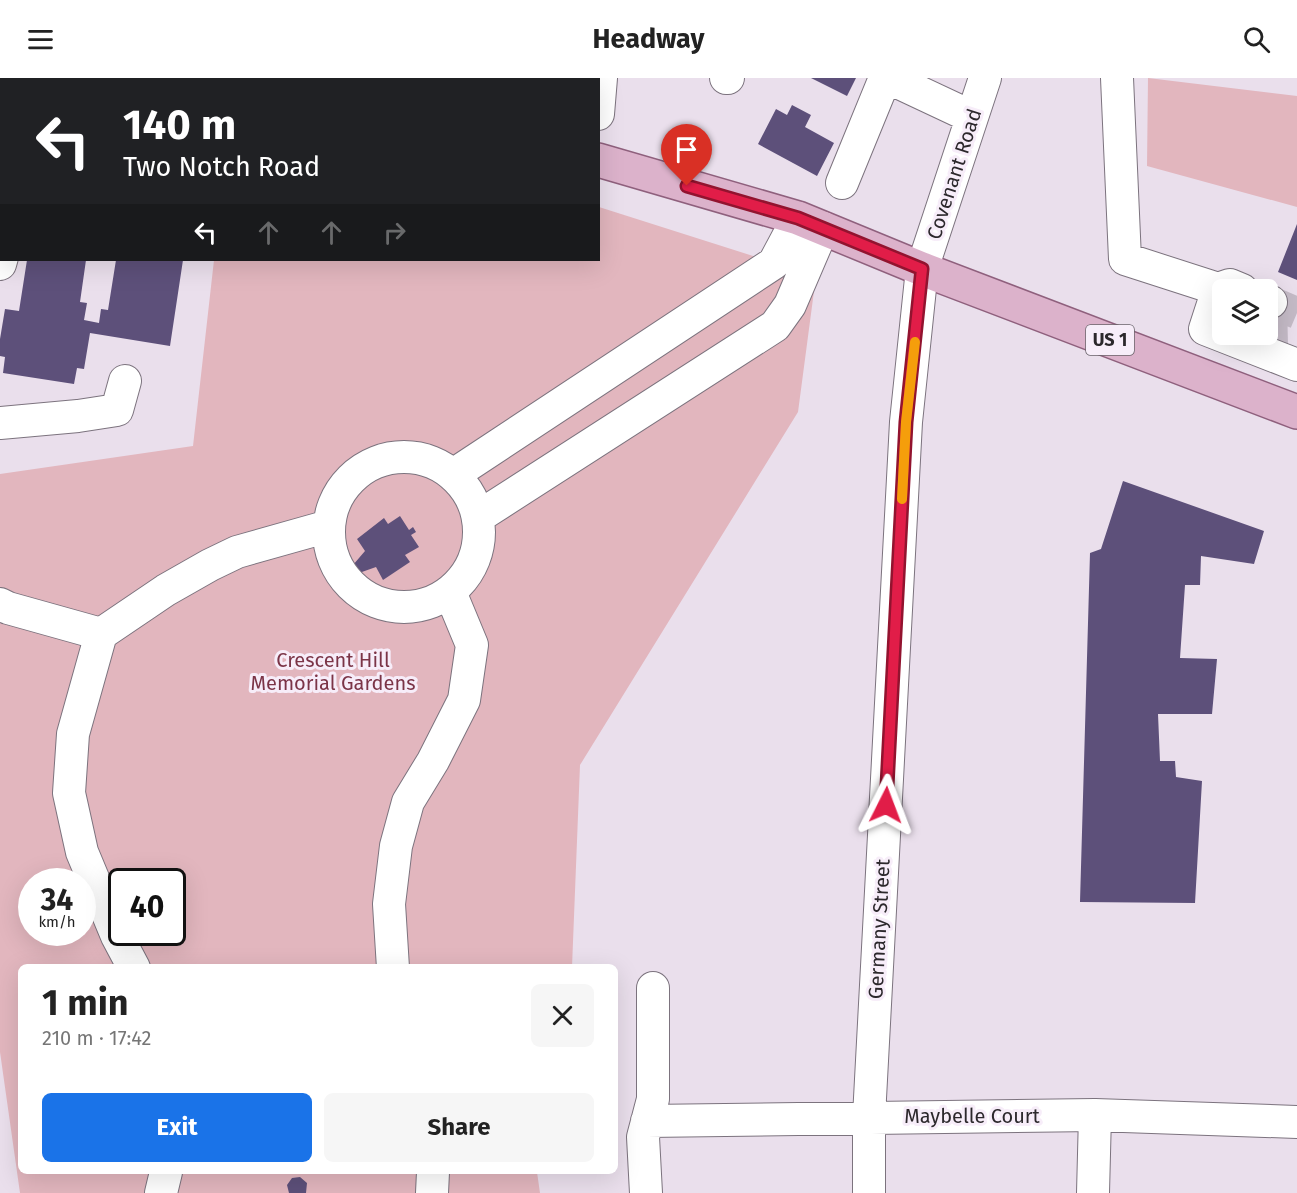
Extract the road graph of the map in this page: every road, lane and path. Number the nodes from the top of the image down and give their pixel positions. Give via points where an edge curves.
1 (887, 78) edge
2 (985, 78) edge
3 (1117, 78) edge
4 (972, 117) junction
5 (600, 161) edge
6 (842, 183) dead end
7 (810, 223) junction
8 (922, 269) junction
9 (1212, 284) edge
10 (1218, 345) edge
11 (1253, 345) edge
12 (1280, 355) edge
13 (1190, 370) junction
14 (125, 381) dead end
15 (1297, 412) edge
16 (0, 423) edge
17 (453, 475) junction
18 (478, 517) junction
19 (330, 526) junction
20 (450, 592) junction
21 (0, 604) edge
22 (101, 634) junction
23 (132, 964) edge
24 (393, 964) edge
25 (653, 988) dead end
26 (1095, 1115) junction
27 (869, 1117) junction
28 (647, 1121) junction
29 (1297, 1122) edge
30 (165, 1174) edge
31 (433, 1174) edge
32 (160, 1193) edge
33 (432, 1193) edge
34 (646, 1193) edge
35 (869, 1193) edge
36 (1094, 1193) edge

1 - 4 street
1 - 6 street
2 - 4 street, Covenant Road
3 - 9 street via 1125,259
4 - 8 street, Covenant Road
5 - 7 main road, US 1
7 - 8 main road, US 1
7 - 17 street via 774,263
7 - 18 street via 790,304 775,326
8 - 13 main road, US 1
8 - 27 street, Germany Street via 906,422
10 - 13 street
11 - 12 street
13 - 15 main road, US 1
14 - 16 street via 117,410
17 - 18 street via 471,497
17 - 19 street via 436,464 415,458 379,461 346,486 334,507
18 - 20 street via 475,556 465,577
19 - 20 street via 336,564 351,585 370,599 387,605 419,606
19 - 22 street via 237,552 166,590
20 - 24 street via 472,645 464,700 408,802 399,835 389,904
21 - 22 street
22 - 23 street via 73,734 69,793 82,852
25 - 28 street via 653,1099
26 - 27 street, Maybelle Court
26 - 29 street, Maybelle Court
26 - 36 street
27 - 28 street, Maybelle Court
27 - 35 street, Germany Street
28 - 34 street via 643,1137
30 - 32 street
31 - 33 street

